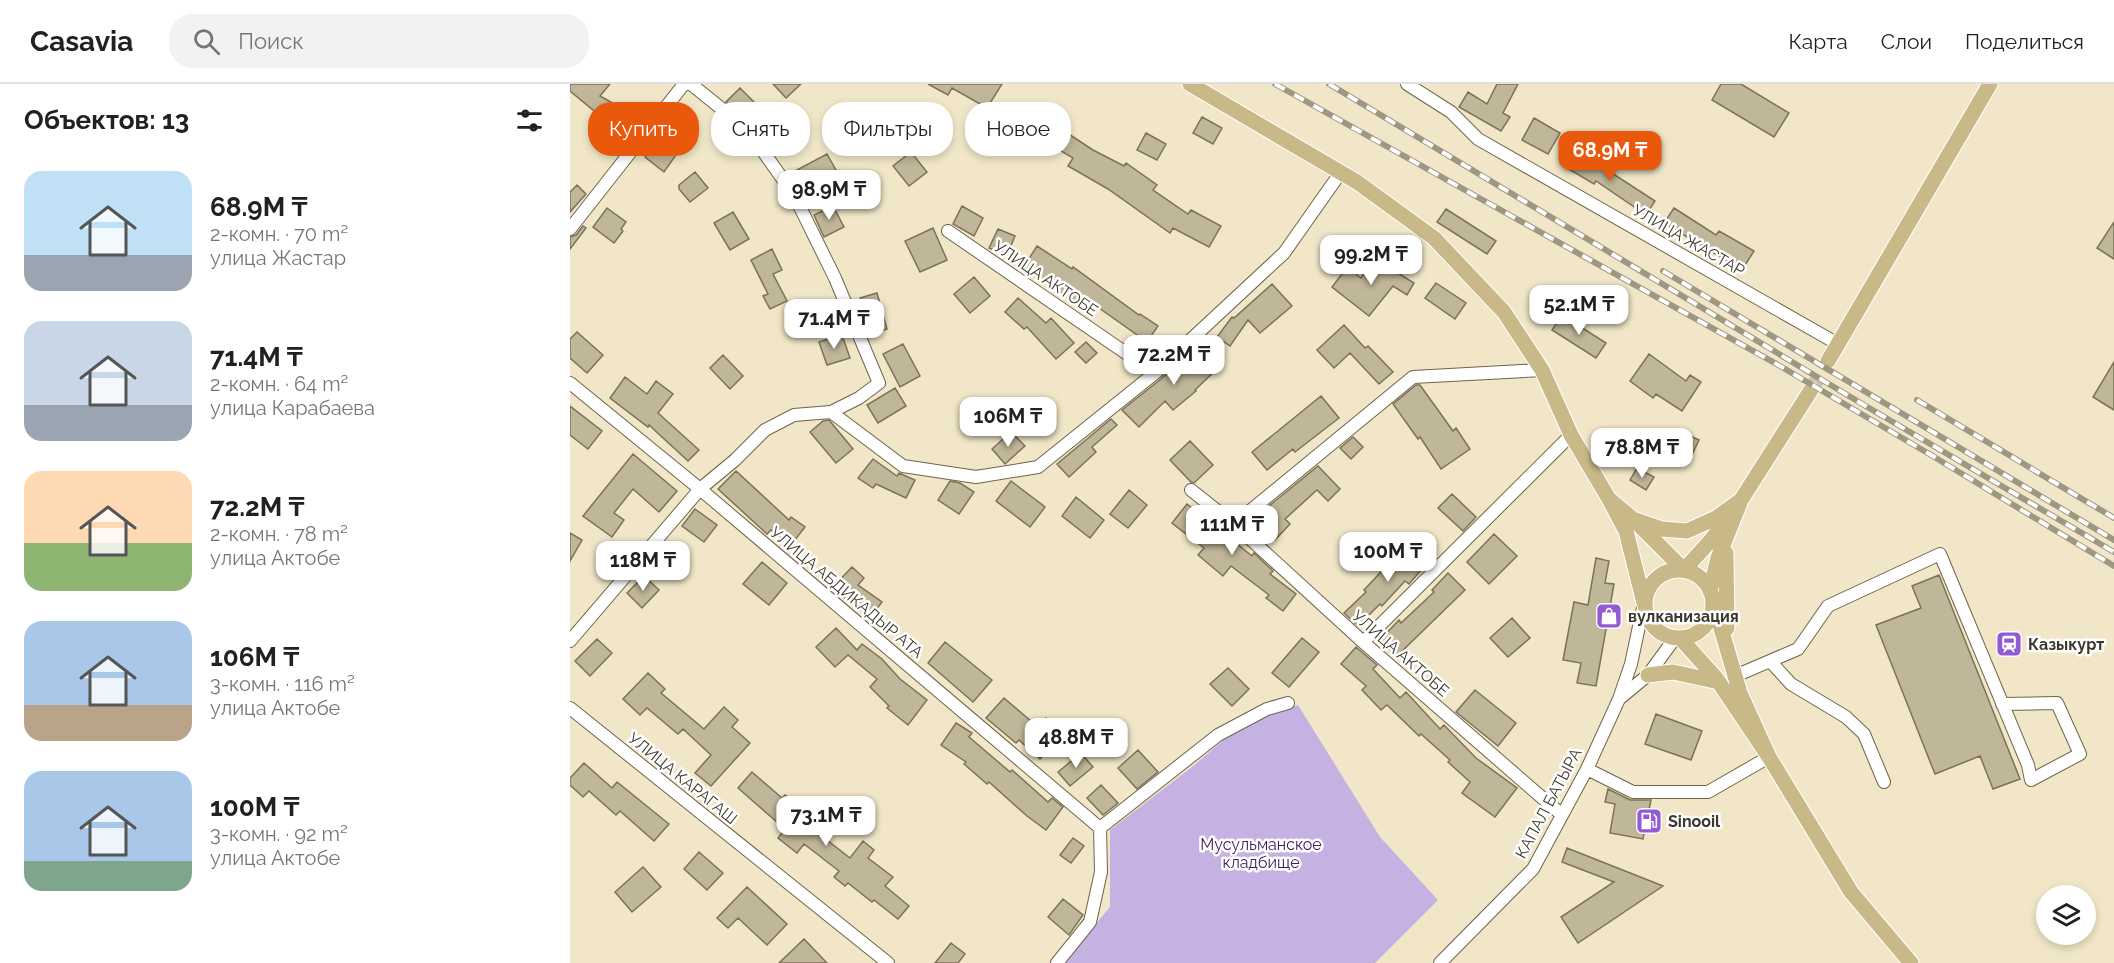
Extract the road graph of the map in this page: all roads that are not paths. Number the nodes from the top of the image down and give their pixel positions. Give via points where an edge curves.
1 (684, 84) edge
2 (691, 84) edge
3 (1190, 84) edge
4 (1407, 84) edge
5 (1990, 84) edge
6 (1341, 172) junction
7 (570, 228) edge
8 (948, 231) dead end
9 (1838, 344) junction
10 (1828, 361) tunnel mouth
11 (1542, 370) junction
12 (1155, 373) junction
13 (570, 383) edge
14 (1810, 390) tunnel mouth
15 (831, 412) junction
16 (1571, 435) junction
17 (700, 489) junction
18 (1191, 490) dead end
19 (1609, 499) junction
20 (1741, 500) junction
21 (1633, 519) junction
22 (1234, 524) junction
23 (1725, 540) junction
24 (1684, 570) junction
25 (1712, 596) junction
26 (1644, 603) junction
27 (1678, 639) junction
28 (570, 642) edge
29 (1363, 642) junction
30 (1727, 649) junction
31 (1770, 661) junction
32 (1648, 675) junction
33 (1735, 676) junction
34 (1719, 682) junction
35 (1619, 699) junction
36 (1288, 703) dead end
37 (2002, 704) junction
38 (570, 708) edge
39 (1769, 757) junction
40 (1587, 769) junction
41 (1884, 782) dead end
42 (1562, 814) junction
43 (1100, 828) junction
44 (888, 963) edge
45 (1057, 963) edge
46 (1440, 963) edge
47 (1911, 963) edge

1 - 7 street
2 - 15 street via 748,130 794,195 835,278 879,383
3 - 6 main road
4 - 9 street, УЛИЦА ЖАСТАР via 1451,112 1478,139
5 - 9 main road
6 - 11 main road via 1434,238 1504,312
6 - 12 street via 1284,253
8 - 12 street, УЛИЦА АКТОБЕ
9 - 10 main road
11 - 16 main road
11 - 22 street via 1413,377
12 - 15 street via 1038,467 976,477 903,466
13 - 17 street, УЛИЦА АБДИКАДЫР АТА
14 - 20 main road
15 - 17 street via 794,415 765,430
16 - 19 main road
16 - 29 street
17 - 28 street
17 - 43 street, УЛИЦА АБДИКАДЫР АТА
18 - 22 street, УЛИЦА АКТОБЕ
19 - 21 main road
19 - 26 main road via 1626,531
20 - 21 main road via 1716,518 1687,531 1662,529
20 - 23 main road
20 - 24 main road
21 - 24 main road
22 - 29 street, УЛИЦА АКТОБЕ
23 - 25 main road
23 - 30 main road
24 - 25 main road via 1704,581
24 - 26 main road via 1662,574 1647,591
25 - 27 main road via 1708,622 1692,636
25 - 30 main road
26 - 27 main road via 1651,625
26 - 35 street, КАПАЛ БАТЫРА
27 - 32 street, КАПАЛ БАТЫРА
27 - 34 main road
29 - 42 street, УЛИЦА АКТОБЕ
30 - 33 main road
31 - 33 street
31 - 37 street via 1798,649 1828,606 1940,554
31 - 41 street via 1791,684 1846,717 1864,734
32 - 34 main road via 1673,672
32 - 35 street, КАПАЛ БАТЫРА
33 - 39 main road
34 - 39 main road
35 - 40 street, КАПАЛ БАТЫРА
36 - 43 street via 1267,709 1218,735
37 - 37 street via 2031,780 2080,754 2057,703
38 - 44 street, УЛИЦА КАРАГАШ
39 - 40 street via 1708,792 1633,792
39 - 47 main road via 1851,892
40 - 42 street, КАПАЛ БАТЫРА
42 - 46 street, КАПАЛ БАТЫРА via 1533,869
43 - 45 street via 1101,872 1090,922

